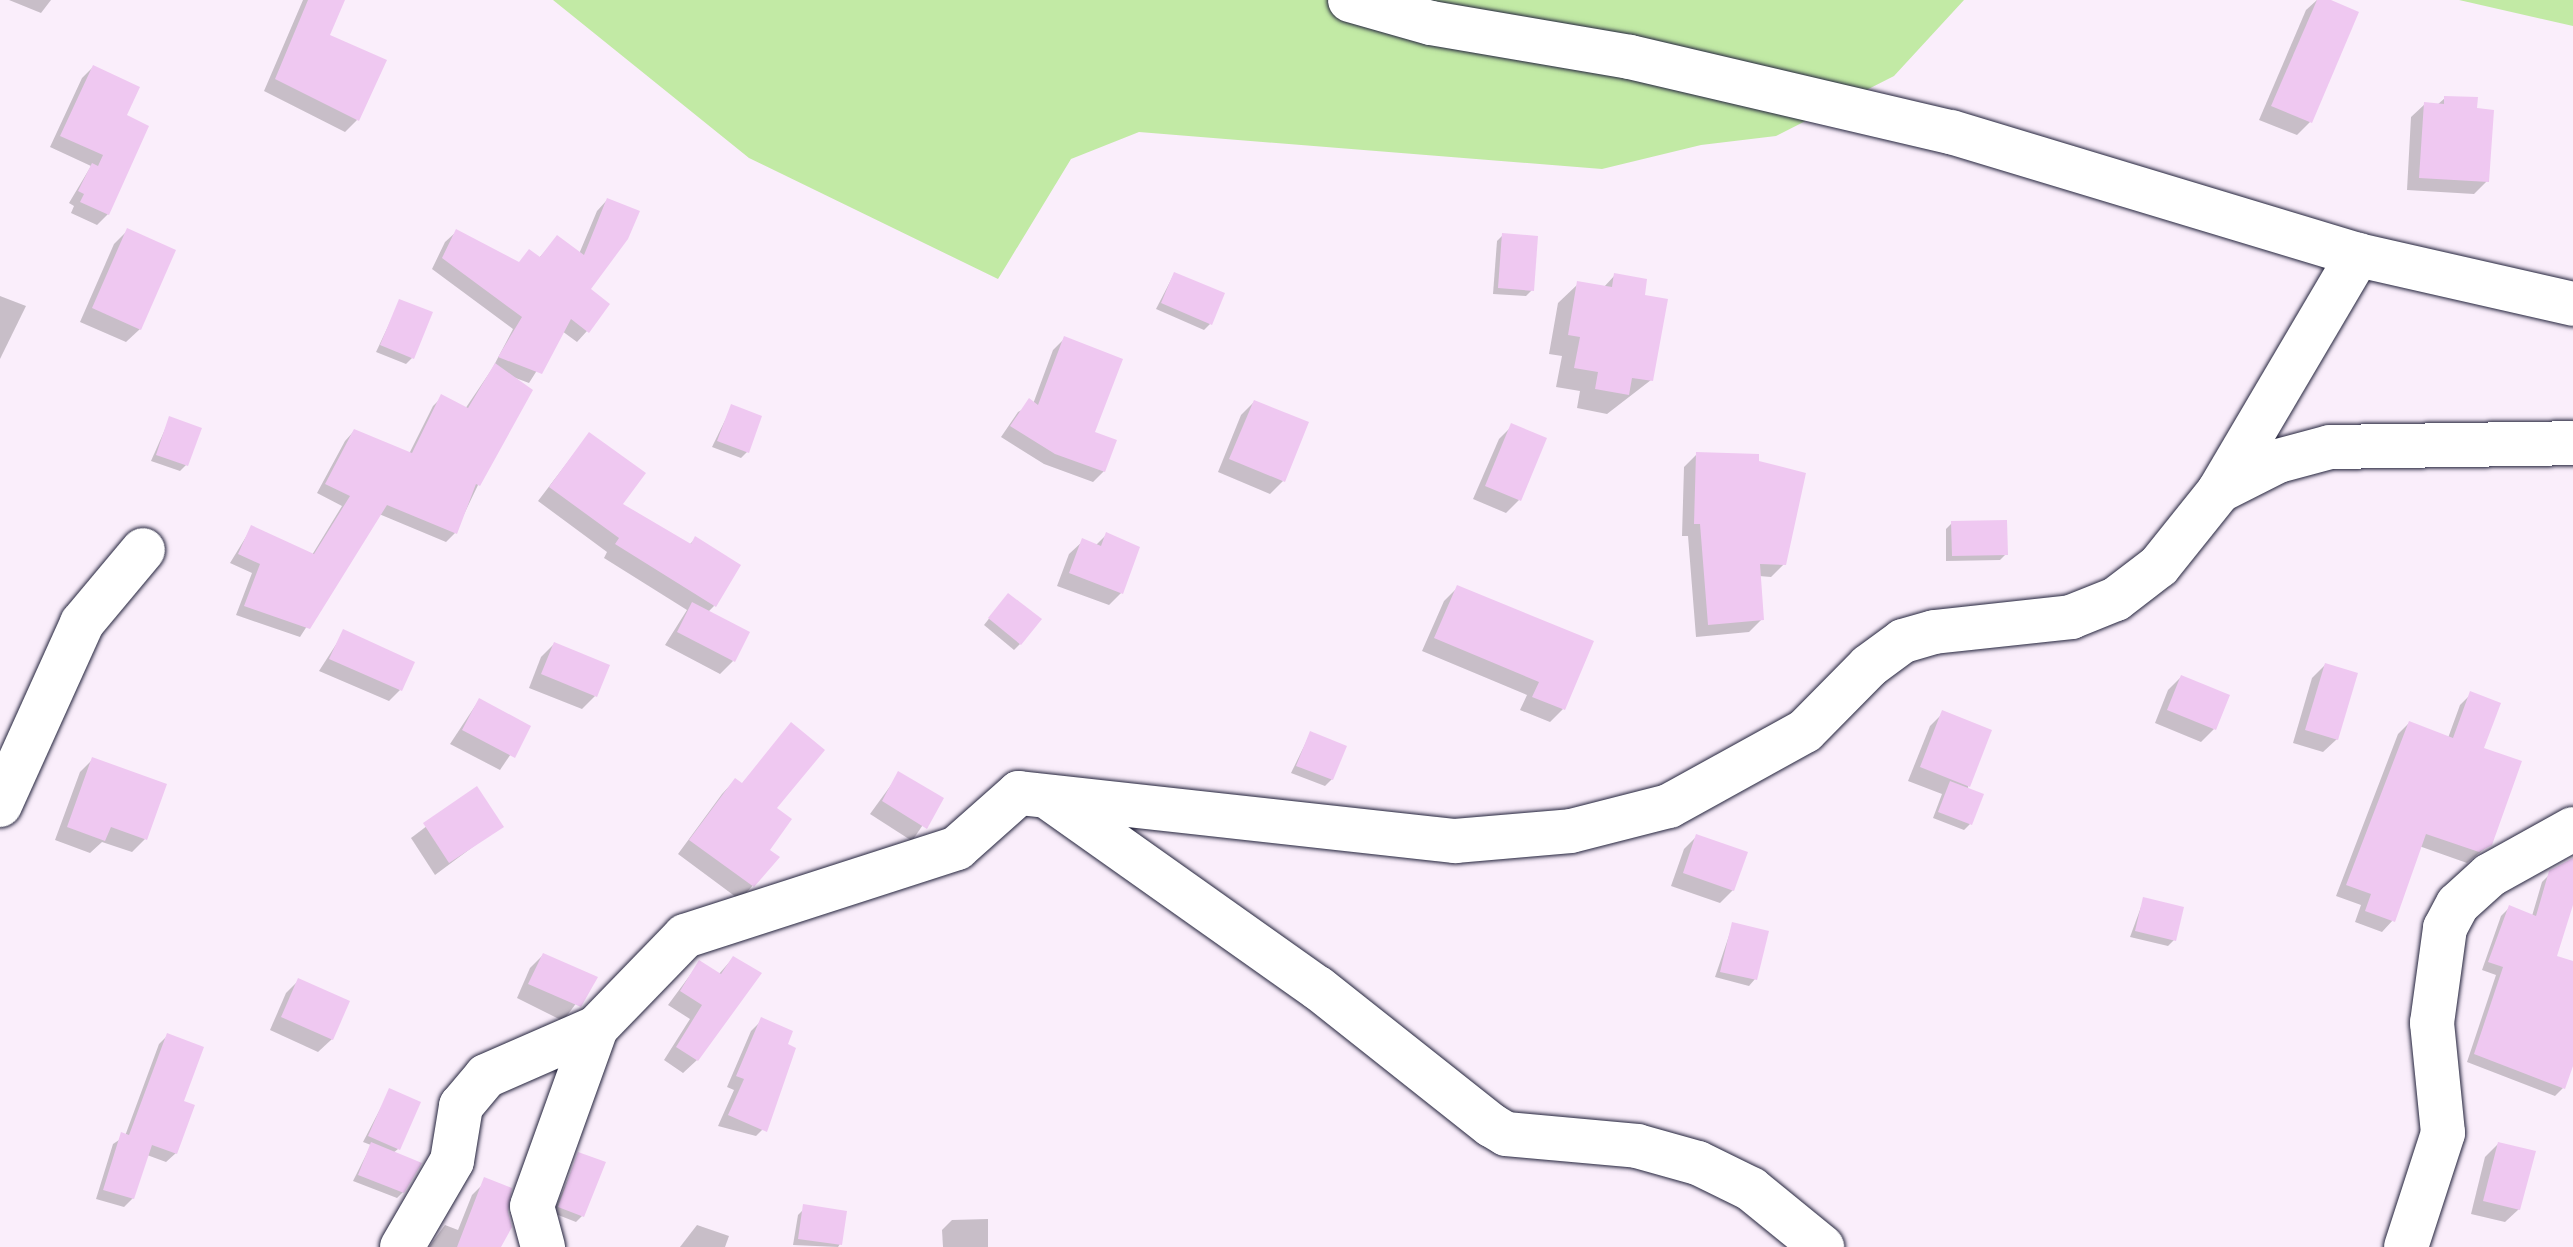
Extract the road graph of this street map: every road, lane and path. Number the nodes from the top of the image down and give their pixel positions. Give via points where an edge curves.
1 (1350, 0) edge
2 (2358, 255) junction
3 (2573, 304) edge
4 (2573, 443) edge
5 (2219, 491) junction
6 (143, 550) dead end
7 (1049, 798) junction
8 (0, 805) edge
9 (2573, 829) edge
10 (596, 1028) junction
11 (402, 1247) edge
12 (543, 1247) edge
13 (1822, 1247) edge
14 (2406, 1247) edge

1 - 2 street via 1431,23 1630,57 1951,132
2 - 3 street
2 - 5 street
4 - 5 street via 2330,447 2278,461
5 - 7 street via 2159,566 2116,599 2071,617 1934,632 1903,641 1793,738 1723,781 1623,821 1455,841
6 - 8 street via 82,623
7 - 10 street via 1019,793 957,848 685,936
7 - 13 street via 1318,988 1506,1134 1637,1146 1698,1163 1751,1189
9 - 14 street via 2490,875 2458,904 2445,928 2432,1023 2443,1133
10 - 11 street via 486,1076 461,1106 452,1161
10 - 12 street via 532,1206

